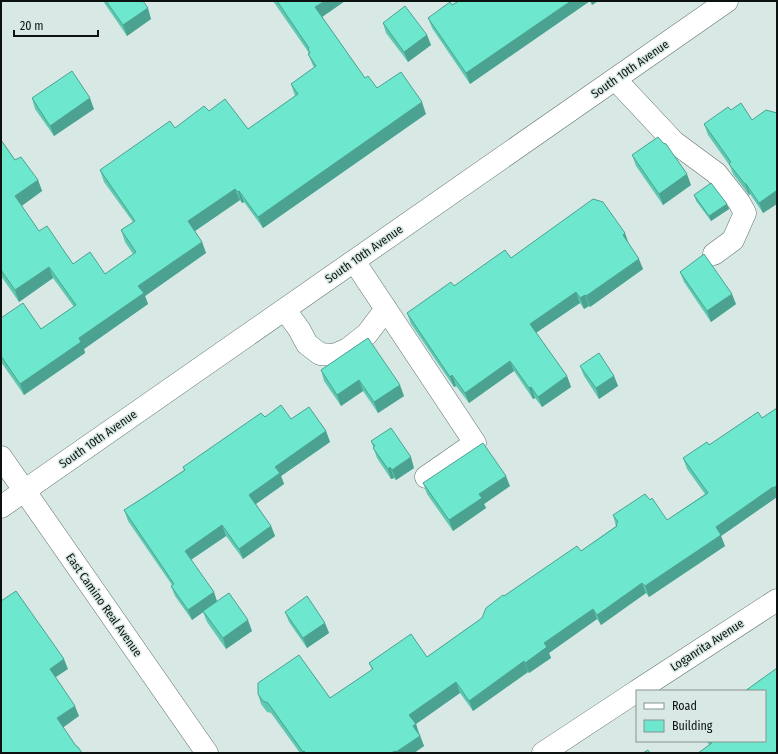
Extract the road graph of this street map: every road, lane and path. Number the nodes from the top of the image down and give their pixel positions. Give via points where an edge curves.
1 (727, 1) edge
2 (615, 79) junction
3 (714, 254) dead end
4 (354, 262) junction
5 (386, 309) junction
6 (285, 310) junction
7 (1, 457) edge
8 (426, 477) dead end
9 (24, 490) junction
10 (1, 507) edge
11 (777, 600) edge
12 (639, 690) edge
13 (636, 692) edge
14 (207, 753) edge
15 (543, 753) edge

1 - 2 street, South 10th Avenue
2 - 3 street via 674,142 716,172 739,202 745,213 733,240
2 - 4 street, South 10th Avenue
4 - 5 street
4 - 6 street, South 10th Avenue
5 - 6 street via 367,334 348,349 334,355 320,354 307,344
5 - 8 street via 475,443
6 - 9 street, South 10th Avenue
7 - 9 street, East Camino Real Avenue
9 - 10 street, South 10th Avenue
9 - 14 street, East Camino Real Avenue
11 - 12 street, Loganrita Avenue
13 - 15 street, Loganrita Avenue

